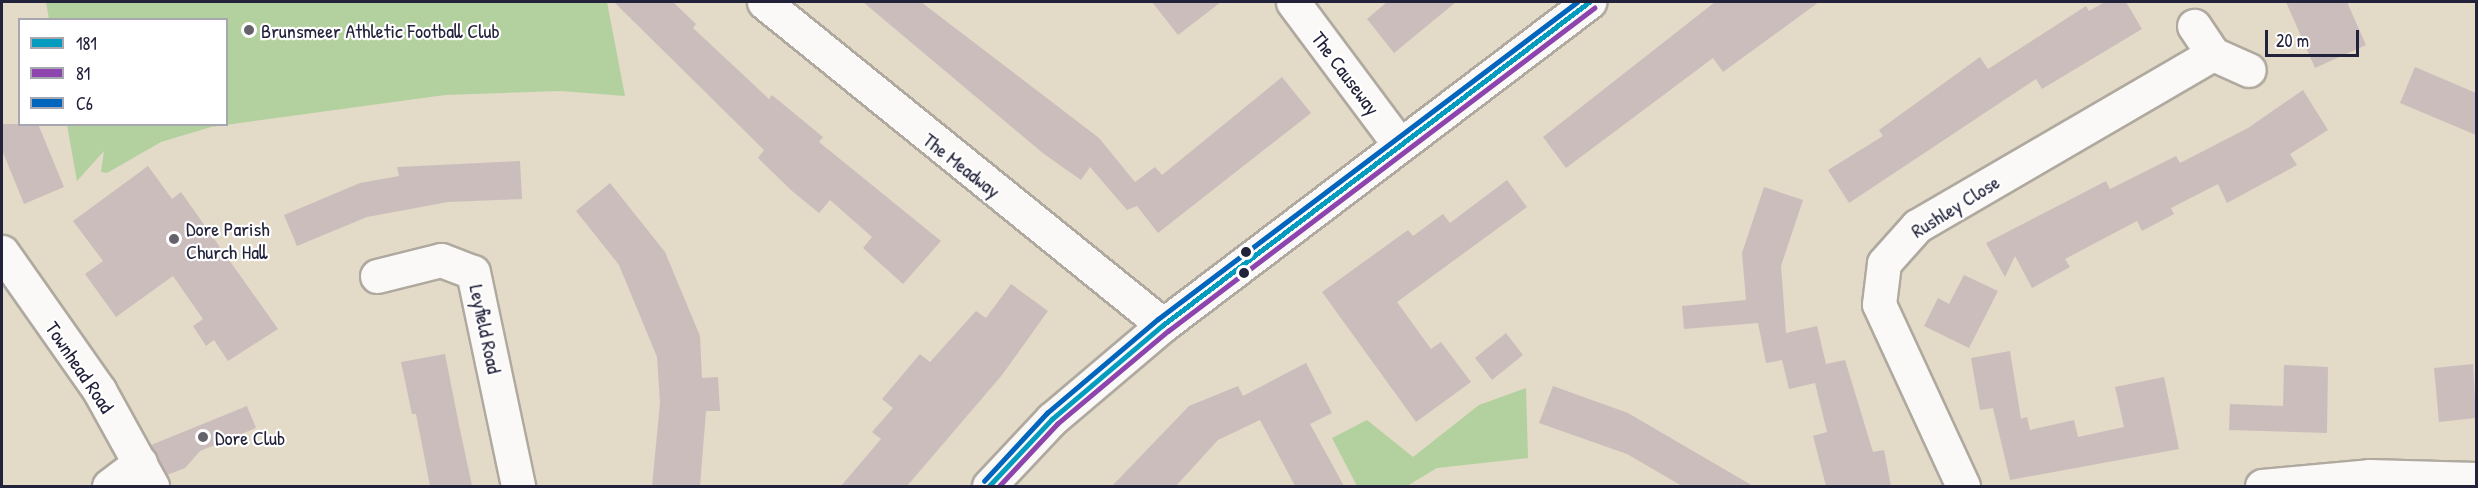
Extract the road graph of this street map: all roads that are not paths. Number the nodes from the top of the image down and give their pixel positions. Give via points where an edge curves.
1 (764, 2) edge
2 (1293, 2) edge
3 (1589, 2) edge
4 (2194, 26) dead end
5 (2213, 54) junction
6 (2249, 70) dead end
7 (1399, 144) junction
8 (2, 252) edge
9 (377, 276) dead end
10 (1163, 325) junction
11 (146, 475) edge
12 (2476, 479) edge
13 (109, 486) edge
14 (518, 486) edge
15 (988, 486) edge
16 (1963, 486) edge
17 (2262, 486) edge

1 - 10 street, The Meadway
2 - 7 street, The Causeway
3 - 7 street
4 - 5 street
5 - 6 street
5 - 16 street, Rushley Close via 1917,226 1884,263 1879,304
7 - 10 street
8 - 11 street, Townhead Road via 99,390
9 - 14 street, Leyfield Road via 441,260 473,272
10 - 15 street via 1052,419
11 - 13 street
12 - 17 street via 2369,476

